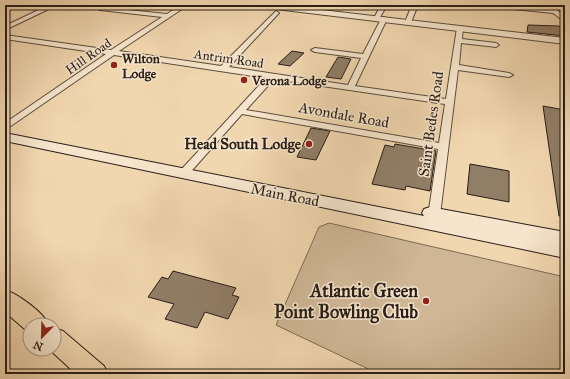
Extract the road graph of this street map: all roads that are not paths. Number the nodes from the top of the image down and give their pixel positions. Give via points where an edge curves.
1 (11, 5) edge
2 (54, 5) edge
3 (185, 5) edge
4 (259, 5) edge
5 (384, 5) edge
6 (415, 5) edge
7 (492, 5) edge
8 (548, 5) edge
9 (5, 8) edge
10 (100, 8) dead end
11 (555, 11) junction
12 (276, 13) dead end
13 (169, 16) junction
14 (380, 18) junction
15 (565, 20) edge
16 (408, 22) junction
17 (6, 27) edge
18 (460, 28) junction
19 (5, 37) edge
20 (458, 41) junction
21 (565, 41) edge
22 (496, 45) dead end
23 (316, 50) dead end
24 (112, 53) junction
25 (366, 56) junction
26 (455, 67) junction
27 (223, 69) junction
28 (509, 75) dead end
29 (272, 76) junction
30 (350, 88) junction
31 (450, 102) junction
32 (239, 111) junction
33 (5, 128) edge
34 (5, 137) edge
35 (444, 146) junction
36 (187, 170) junction
37 (434, 219) junction
38 (565, 238) edge
39 (565, 251) edge
40 (5, 299) edge
41 (27, 317) edge
42 (62, 345) edge
43 (95, 374) edge

1 - 9 street
2 - 17 street
3 - 13 street, Hill Road
4 - 14 street
5 - 14 street
6 - 16 street
7 - 11 street
8 - 11 street
10 - 13 street
11 - 15 street
12 - 27 street
13 - 24 street, Hill Road
14 - 16 street
14 - 25 street
16 - 18 street
18 - 20 street, Saint Bedes Road
18 - 21 street
19 - 24 street, Antrim Road
20 - 22 street
20 - 26 street, Saint Bedes Road
23 - 25 street
24 - 27 street, Antrim Road
24 - 33 street, Hill Road
25 - 30 street
26 - 28 street
26 - 31 street, Saint Bedes Road
27 - 29 street, Antrim Road
29 - 30 street, Antrim Road
29 - 32 street
30 - 31 street, Antrim Road
31 - 35 street, Saint Bedes Road
32 - 35 street, Avondale Road
32 - 36 street
33 - 36 main road, Main Road
34 - 36 main road, Main Road
35 - 37 street, Saint Bedes Road
36 - 37 main road, Main Road
37 - 38 main road, Main Road
37 - 39 main road, Main Road
40 - 41 main road
42 - 43 main road

